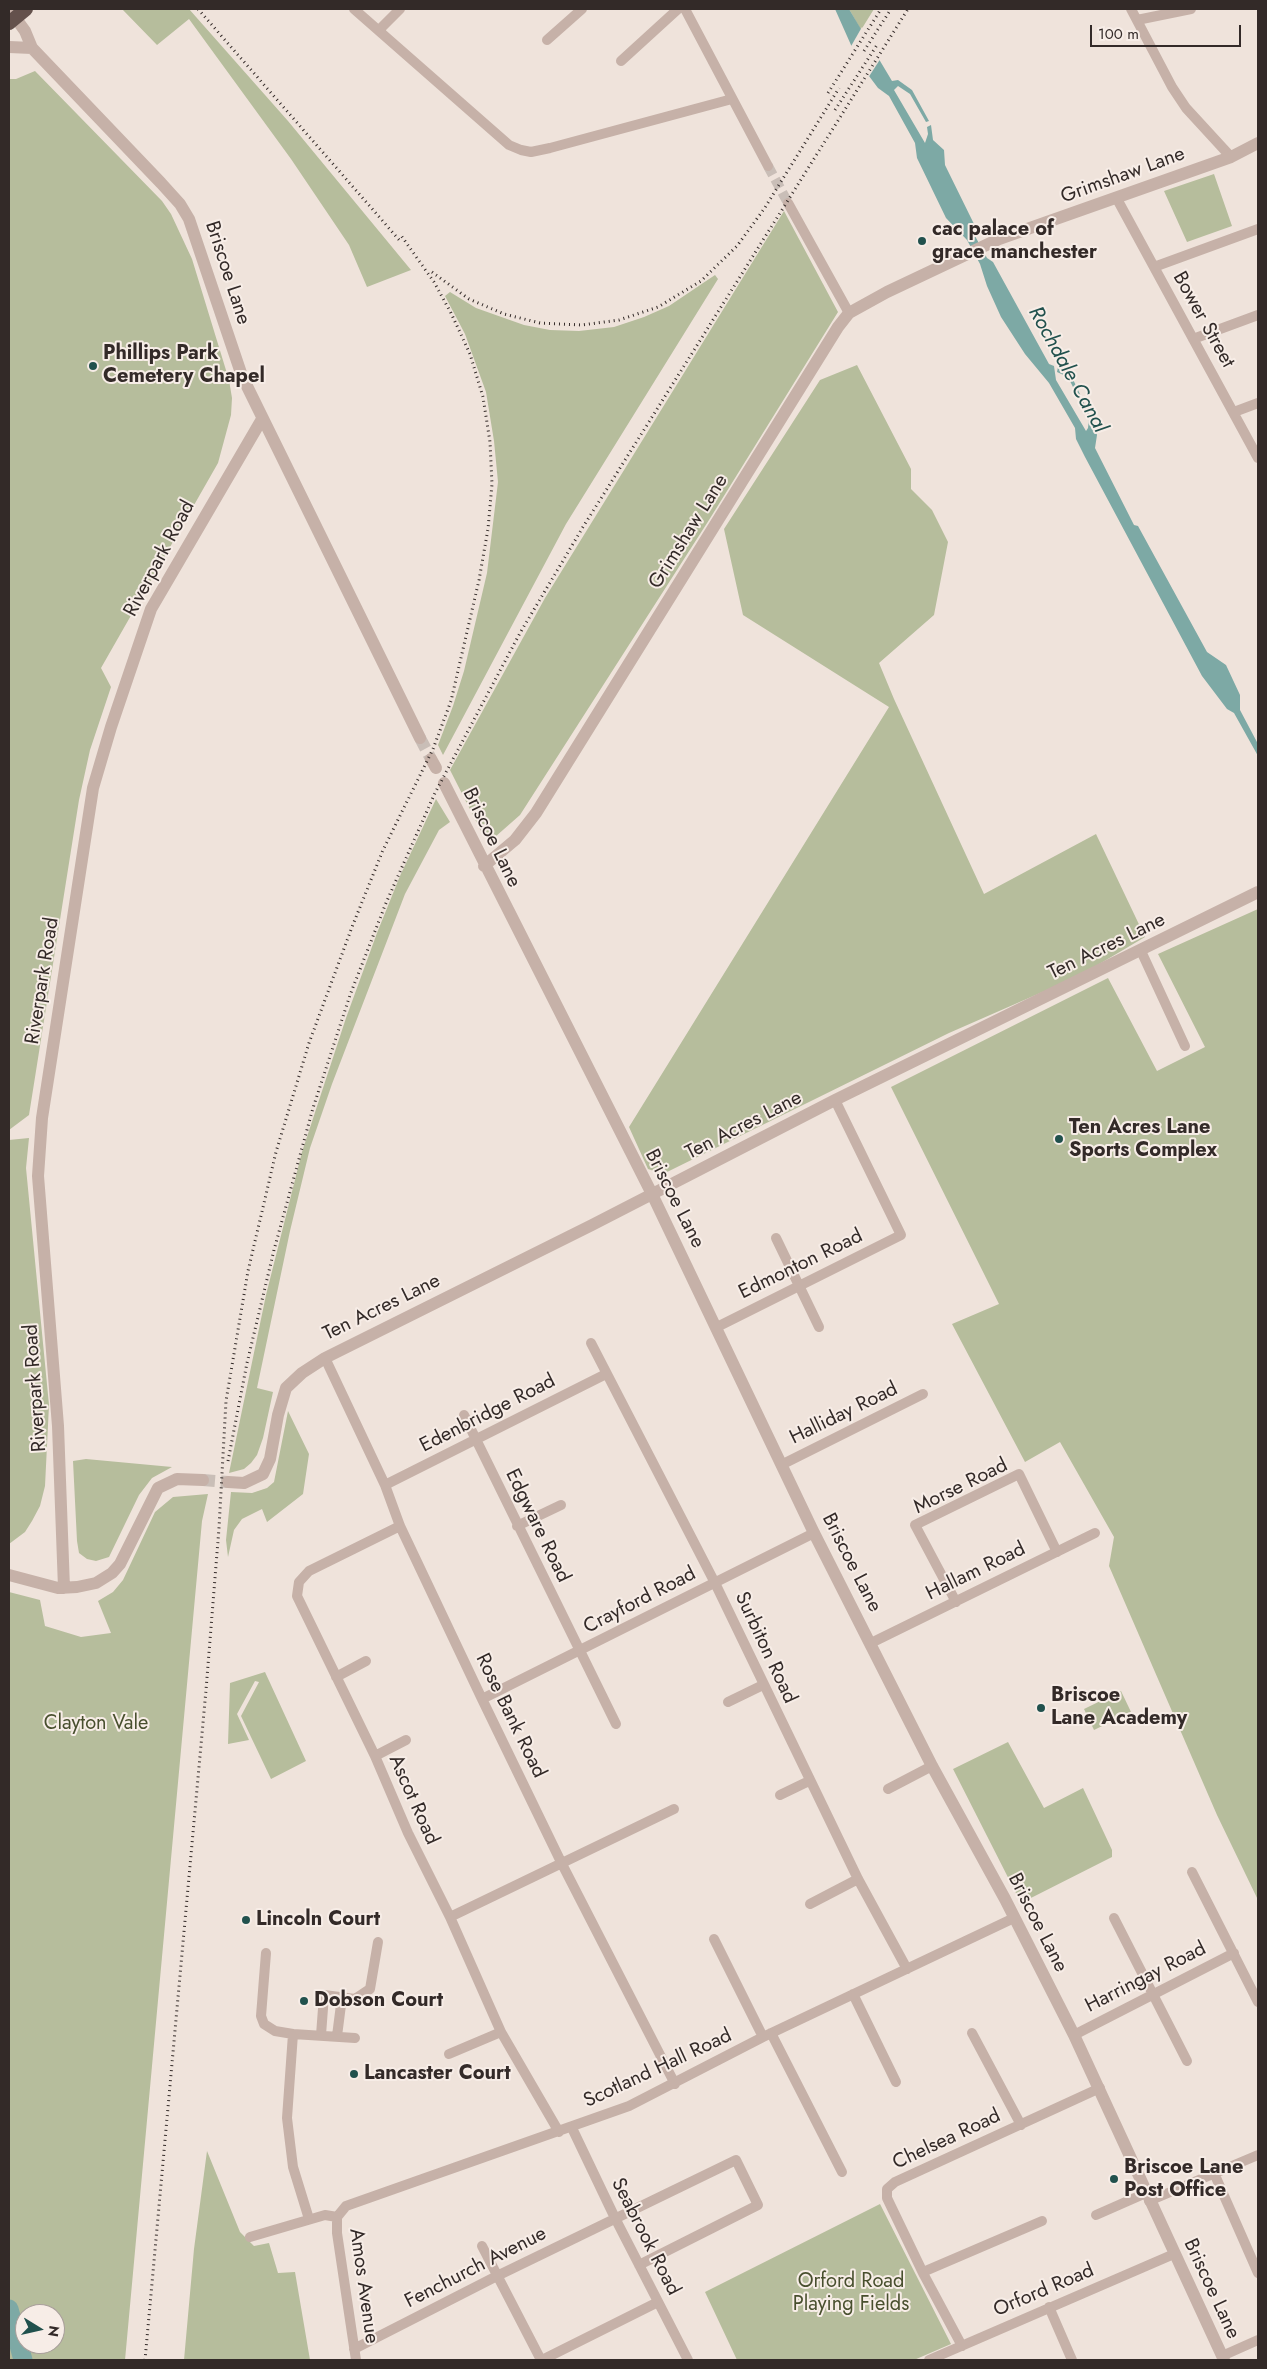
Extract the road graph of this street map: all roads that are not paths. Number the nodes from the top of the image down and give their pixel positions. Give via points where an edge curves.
1 (26, 9) edge
2 (354, 9) edge
3 (400, 9) edge
4 (678, 9) edge
5 (685, 9) edge
6 (1131, 9) edge
7 (1191, 9) edge
8 (574, 11) edge
9 (11, 17) edge
10 (1137, 20) junction
11 (378, 30) junction
12 (9, 36) edge
13 (547, 40) dead end
14 (13, 47) edge
15 (32, 48) junction
16 (621, 61) dead end
17 (732, 100) junction
18 (1258, 143) edge
19 (1231, 157) junction
20 (768, 166) tunnel mouth
21 (1117, 199) junction
22 (788, 203) tunnel mouth
23 (1258, 229) edge
24 (1154, 267) junction
25 (849, 313) junction
26 (1258, 315) edge
27 (1193, 339) junction
28 (1258, 403) edge
29 (1234, 412) junction
30 (262, 419) junction
31 (1258, 458) edge
32 (420, 738) tunnel mouth
33 (444, 783) dead end
34 (484, 866) junction
35 (1258, 892) edge
36 (1141, 951) junction
37 (1185, 1046) dead end
38 (835, 1100) junction
39 (652, 1194) junction
40 (776, 1238) dead end
41 (799, 1285) junction
42 (717, 1327) junction
43 (819, 1327) dead end
44 (591, 1343) dead end
45 (325, 1358) junction
46 (606, 1374) junction
47 (923, 1394) dead end
48 (464, 1416) dead end
49 (476, 1440) junction
50 (781, 1464) junction
51 (204, 1480) tunnel mouth
52 (228, 1482) tunnel mouth
53 (385, 1485) junction
54 (560, 1505) dead end
55 (400, 1526) junction
56 (517, 1526) junction
57 (814, 1533) junction
58 (1095, 1533) dead end
59 (1057, 1552) junction
60 (9, 1575) edge
61 (714, 1583) junction
62 (64, 1588) junction
63 (956, 1602) junction
64 (871, 1643) junction
65 (579, 1651) junction
66 (366, 1661) dead end
67 (336, 1677) junction
68 (763, 1685) junction
69 (482, 1699) junction
70 (728, 1702) dead end
71 (616, 1724) dead end
72 (406, 1740) dead end
73 (374, 1756) junction
74 (932, 1766) junction
75 (809, 1781) junction
76 (888, 1789) dead end
77 (780, 1795) dead end
78 (674, 1809) dead end
79 (562, 1864) junction
80 (1192, 1872) dead end
81 (858, 1879) junction
82 (810, 1904) dead end
83 (450, 1917) junction
84 (1014, 1918) junction
85 (1114, 1918) dead end
86 (714, 1939) dead end
87 (378, 1942) dead end
88 (266, 1953) dead end
89 (1234, 1953) junction
90 (907, 1969) junction
91 (852, 1994) junction
92 (1153, 1994) junction
93 (342, 1997) junction
94 (1258, 2002) edge
95 (501, 2032) junction
96 (972, 2033) dead end
97 (293, 2034) junction
98 (321, 2035) junction
99 (767, 2035) junction
100 (1074, 2035) junction
101 (338, 2036) junction
102 (355, 2038) dead end
103 (449, 2054) dead end
104 (1186, 2061) dead end
105 (896, 2082) dead end
106 (675, 2084) junction
107 (1100, 2088) junction
108 (1022, 2125) junction
109 (572, 2128) junction
110 (559, 2132) junction
111 (1258, 2155) edge
112 (842, 2172) dead end
113 (1214, 2173) junction
114 (1147, 2197) junction
115 (1096, 2215) dead end
116 (337, 2217) junction
117 (615, 2218) junction
118 (309, 2219) junction
119 (1042, 2221) dead end
120 (250, 2237) dead end
121 (482, 2246) dead end
122 (1174, 2254) junction
123 (639, 2266) junction
124 (923, 2272) junction
125 (1258, 2274) edge
126 (497, 2276) junction
127 (658, 2302) junction
128 (1049, 2307) junction
129 (1258, 2340) edge
130 (962, 2346) junction
131 (354, 2350) junction
132 (1223, 2358) edge
133 (356, 2360) edge
134 (541, 2360) edge
135 (688, 2360) edge
136 (929, 2360) edge
137 (1072, 2360) edge

1 - 9 highway
2 - 11 street
3 - 11 street
4 - 16 street
5 - 17 street
6 - 10 street
7 - 10 street
8 - 13 street
9 - 15 street, Briscoe Lane via 25,31
10 - 19 street via 1186,108
11 - 17 street via 509,145 531,152
12 - 14 street
14 - 15 street
15 - 30 street, Briscoe Lane via 180,204 189,219 242,376
17 - 20 street
18 - 19 street, Grimshaw Lane
19 - 21 street, Grimshaw Lane
21 - 24 street, Bower Street
21 - 25 street, Grimshaw Lane via 999,240
22 - 25 street
23 - 24 street
24 - 27 street, Bower Street
25 - 34 street, Grimshaw Lane via 536,813 515,840
26 - 27 street
27 - 29 street, Bower Street
28 - 29 street
29 - 31 street, Bower Street
30 - 32 street, Briscoe Lane
30 - 62 street, Riverpark Road via 152,609 93,788 40,1126 38,1176 58,1426
33 - 34 street, Briscoe Lane
34 - 39 street, Briscoe Lane
35 - 36 street, Ten Acres Lane
36 - 37 street
36 - 38 street, Ten Acres Lane
38 - 39 street, Ten Acres Lane
38 - 41 street, Edmonton Road via 902,1235
39 - 42 street, Briscoe Lane
39 - 45 street, Ten Acres Lane
40 - 41 street
41 - 42 street, Edmonton Road
41 - 43 street
42 - 50 street, Briscoe Lane
44 - 46 street, Surbiton Road
45 - 52 street, Ten Acres Lane via 286,1388 270,1459 263,1474 244,1483
45 - 53 street, Rose Bank Road
46 - 49 street, Edenbridge Road
46 - 61 street, Surbiton Road
47 - 50 street, Halliday Road
48 - 49 street, Edgware Road
49 - 53 street, Edenbridge Road
49 - 56 street, Edgware Road
50 - 57 street, Briscoe Lane
51 - 62 street via 177,1479 158,1488 127,1553 112,1573 96,1583
53 - 55 street, Rose Bank Road
54 - 56 street
55 - 67 street, Ascot Road via 309,1571 299,1582 297,1596
55 - 69 street, Rose Bank Road
56 - 65 street, Edgware Road
57 - 61 street, Crayford Road
57 - 64 street, Briscoe Lane
58 - 59 street, Hallam Road
59 - 63 street, Hallam Road
59 - 63 street, Morse Road via 1019,1474 915,1525
60 - 62 street
61 - 65 street, Crayford Road
61 - 68 street, Surbiton Road
63 - 64 street, Hallam Road
64 - 74 street, Briscoe Lane
65 - 69 street, Crayford Road
65 - 71 street, Edgware Road
66 - 67 street
67 - 73 street, Ascot Road
68 - 70 street
68 - 75 street, Surbiton Road
69 - 79 street, Rose Bank Road
72 - 73 street
73 - 83 street, Ascot Road
74 - 76 street
74 - 84 street, Briscoe Lane
75 - 77 street
75 - 81 street, Surbiton Road
78 - 79 street
79 - 83 street
79 - 106 street, Rose Bank Road
80 - 89 street
81 - 82 street
81 - 90 street, Surbiton Road
83 - 95 street, Ascot Road
84 - 90 street, Scotland Hall Road
84 - 100 street, Briscoe Lane
85 - 92 street
86 - 99 street
87 - 93 street via 370,1989 356,1999
88 - 97 street via 261,2016 264,2024
89 - 92 street, Harringay Road
89 - 94 street
90 - 91 street, Scotland Hall Road
91 - 99 street, Scotland Hall Road
91 - 105 street
92 - 100 street, Harringay Road
92 - 104 street
93 - 98 street via 324,1995
93 - 101 street
95 - 103 street
95 - 110 street, Ascot Road
96 - 108 street
97 - 98 street
97 - 118 street via 287,2118 293,2167
98 - 101 street
99 - 106 street, Scotland Hall Road
99 - 112 street
100 - 107 street, Briscoe Lane
101 - 102 street
106 - 109 street, Scotland Hall Road
107 - 108 street, Chelsea Road
107 - 114 street, Briscoe Lane
108 - 124 street, Chelsea Road via 895,2182 888,2189 887,2198
109 - 110 street, Scotland Hall Road
109 - 117 street, Seabrook Road
110 - 116 street, Scotland Hall Road via 346,2206
111 - 113 street
113 - 114 street
113 - 125 street
114 - 115 street
114 - 122 street, Briscoe Lane
116 - 118 street via 324,2215
116 - 131 street, Amos Avenue
117 - 123 street, Seabrook Road
117 - 123 street, Fenchurch Avenue via 736,2160 758,2205
117 - 126 street, Fenchurch Avenue
118 - 120 street
119 - 124 street
121 - 126 street
122 - 128 street, Orford Road
122 - 132 street, Briscoe Lane
123 - 127 street, Seabrook Road
124 - 130 street, Chelsea Road
126 - 131 street, Fenchurch Avenue
126 - 134 street
127 - 134 street
127 - 135 street, Seabrook Road
128 - 130 street, Orford Road
128 - 137 street
129 - 132 street
130 - 136 street, Orford Road
131 - 133 street, Amos Avenue

